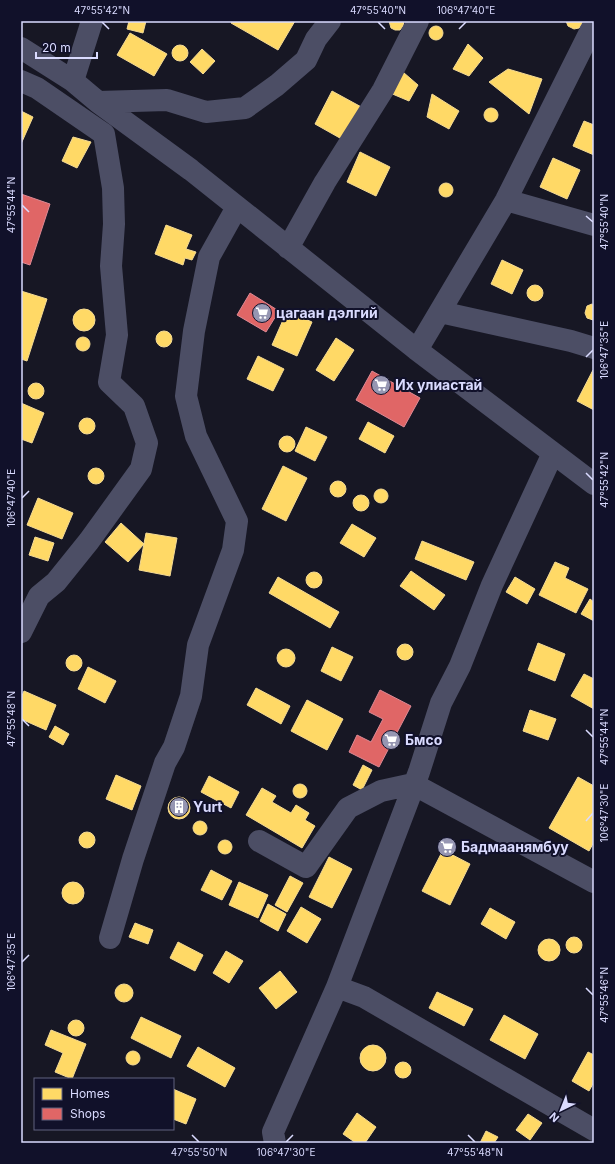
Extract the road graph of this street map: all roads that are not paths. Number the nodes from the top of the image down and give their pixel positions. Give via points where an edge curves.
1 (92, 21) edge
2 (330, 21) edge
3 (418, 21) edge
4 (594, 24) edge
5 (21, 48) edge
6 (587, 57) edge
7 (73, 81) junction
8 (21, 82) edge
9 (98, 102) junction
10 (506, 200) junction
11 (236, 207) junction
12 (594, 225) edge
13 (288, 248) junction
14 (440, 312) junction
15 (594, 348) edge
16 (417, 350) junction
17 (553, 453) junction
18 (594, 484) edge
19 (21, 632) edge
20 (413, 784) junction
21 (259, 840) dead end
22 (594, 882) edge
23 (110, 938) dead end
24 (337, 987) junction
25 (594, 1130) edge
26 (275, 1143) edge

1 - 7 street
2 - 9 street via 316,39 306,60 277,86 245,108 206,112 167,100
3 - 13 street via 383,90 325,182
4 - 6 street
5 - 7 street
6 - 10 street
7 - 9 street
8 - 19 street via 37,88 104,134 113,188 111,266 117,334 110,382 134,406 147,443 141,469 56,582 39,596
9 - 11 street via 191,170
10 - 12 street
10 - 14 street
11 - 13 street
11 - 23 street via 209,257 194,331 186,396 196,436 237,521 233,550 198,645 189,703 174,747 162,771
13 - 16 street
14 - 15 street
14 - 16 street
16 - 17 street
17 - 18 street
17 - 20 street via 492,586 460,666 441,703
20 - 21 street via 381,791 348,808 306,867
20 - 22 street
20 - 24 street
24 - 25 street via 364,997
24 - 26 street via 273,1132

